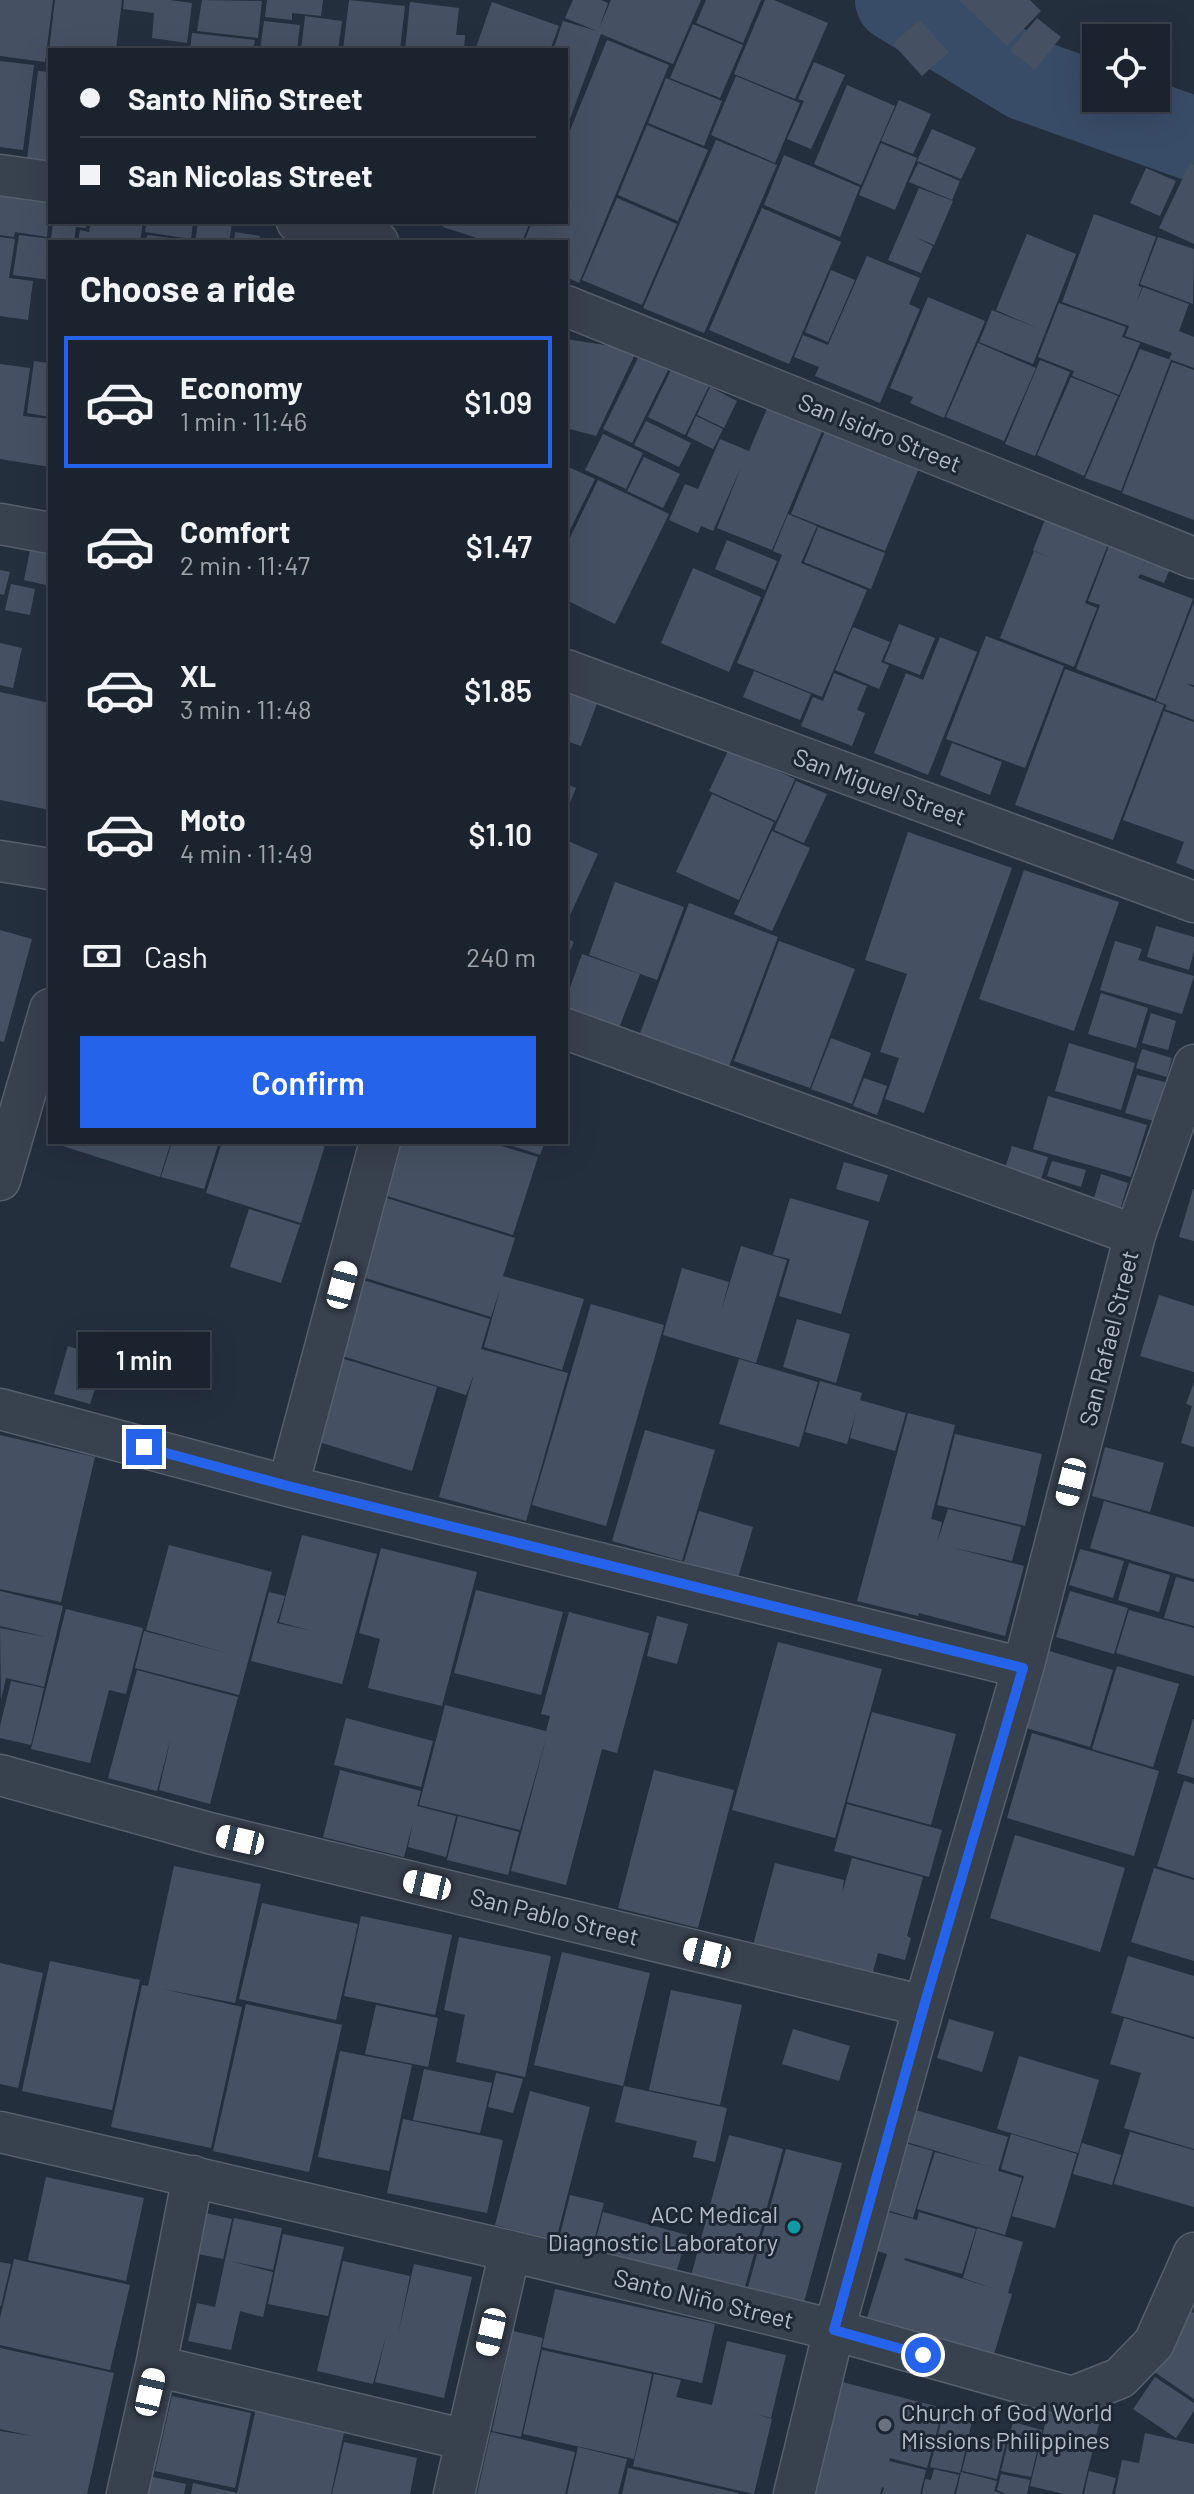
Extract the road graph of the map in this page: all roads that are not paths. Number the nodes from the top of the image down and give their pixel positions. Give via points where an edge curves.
1 (0, 175) edge
2 (48, 182) edge
3 (305, 224) edge
4 (370, 240) edge
5 (568, 307) edge
6 (0, 524) edge
7 (48, 533) edge
8 (1194, 558) edge
9 (568, 671) edge
10 (0, 861) edge
11 (48, 869) edge
12 (1194, 902) edge
13 (48, 1016) edge
14 (568, 1030) edge
15 (1194, 1065) edge
16 (379, 1144) edge
17 (0, 1180) edge
18 (1135, 1235) junction
19 (0, 1409) edge
20 (288, 1486) junction
21 (1023, 1668) junction
22 (0, 1775) edge
23 (924, 2006) junction
24 (0, 2132) edge
25 (193, 2176) junction
26 (510, 2251) junction
27 (1194, 2253) edge
28 (834, 2330) junction
29 (156, 2366) junction
30 (466, 2440) junction
31 (127, 2494) edge
32 (454, 2494) edge
33 (794, 2494) edge

1 - 2 street
3 - 4 street
5 - 8 street, San Isidro Street
6 - 7 street
9 - 12 street, San Miguel Street
10 - 11 street
13 - 17 street
14 - 18 street
15 - 18 street, San Rafael Street
16 - 20 street
18 - 21 street, San Rafael Street
19 - 20 street
20 - 21 street
21 - 23 street, San Rafael Street
22 - 23 street, San Pablo Street via 209,1833
23 - 28 street, San Rafael Street
24 - 25 street, Santo Niño Street
25 - 26 street, Santo Niño Street
25 - 29 street
26 - 28 street, Santo Niño Street
26 - 30 street
27 - 28 street, Santo Niño Street via 1154,2343 1120,2378 1072,2397
28 - 33 street, San Rafael Street
29 - 30 street
29 - 31 street
30 - 32 street

